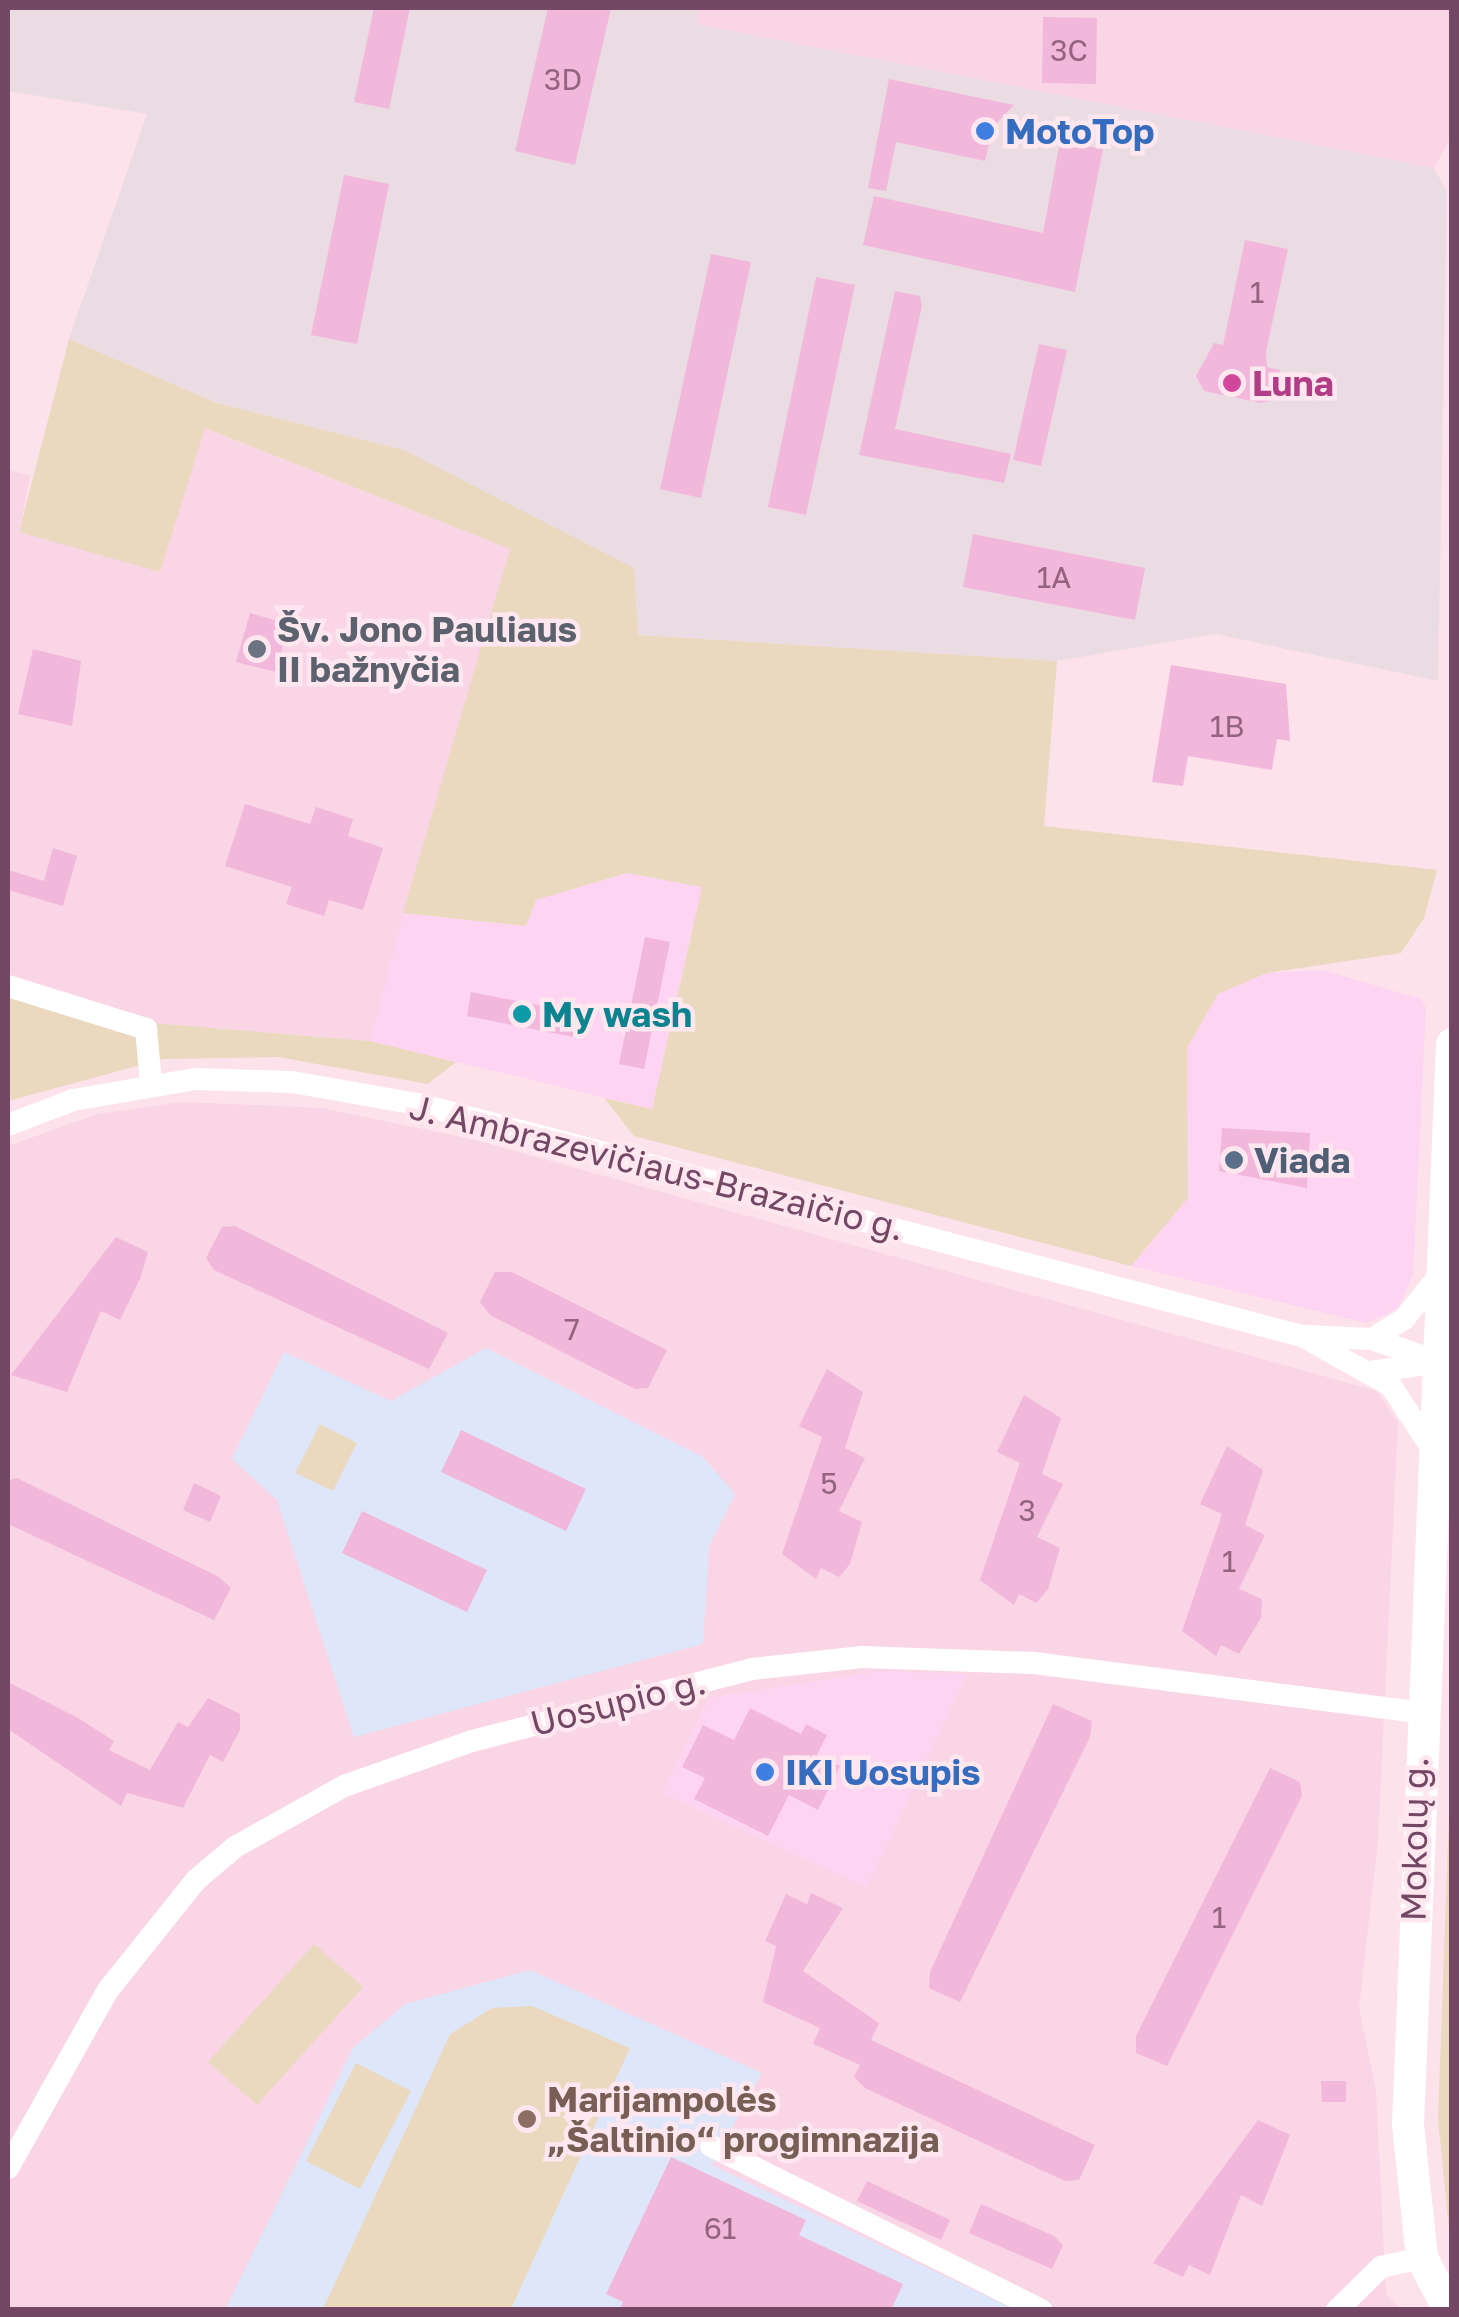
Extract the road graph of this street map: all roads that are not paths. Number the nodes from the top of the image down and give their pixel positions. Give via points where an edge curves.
1 (8, 986) edge
2 (1452, 1044) edge
3 (151, 1083) junction
4 (1450, 1121) edge
5 (8, 1125) edge
6 (1442, 1272) junction
7 (1302, 1336) junction
8 (1372, 1339) junction
9 (1439, 1362) junction
10 (1370, 1372) junction
11 (1432, 1450) junction
12 (1418, 1712) junction
13 (711, 2146) dead end
14 (8, 2168) edge
15 (1422, 2258) junction
16 (1042, 2310) edge
17 (1337, 2310) edge
18 (1449, 2310) edge

1 - 3 street via 146,1028
2 - 4 main road, Mokolų g.
3 - 5 street, J. Ambrazevičiaus-Brazaičio g.
3 - 7 street, J. Ambrazevičiaus-Brazaičio g. via 292,1082 422,1106
4 - 6 main road, Mokolų g.
6 - 8 street via 1404,1319
6 - 9 main road, Mokolų g.
7 - 8 street, J. Ambrazevičiaus-Brazaičio g.
7 - 10 street, J. Ambrazevičiaus-Brazaičio g.
8 - 9 street, J. Ambrazevičiaus-Brazaičio g.
9 - 10 street
9 - 11 main road, Mokolų g.
10 - 11 street, J. Ambrazevičiaus-Brazaičio g. via 1406,1400
11 - 12 main road, Mokolų g.
12 - 14 street, Uosupio g. via 1034,1664 862,1658 752,1668 472,1741 344,1786 235,1846 196,1880 108,1990
12 - 15 main road, Mokolų g. via 1408,2124
13 - 16 street
15 - 17 street via 1381,2267
15 - 18 main road, Mokolų g.

